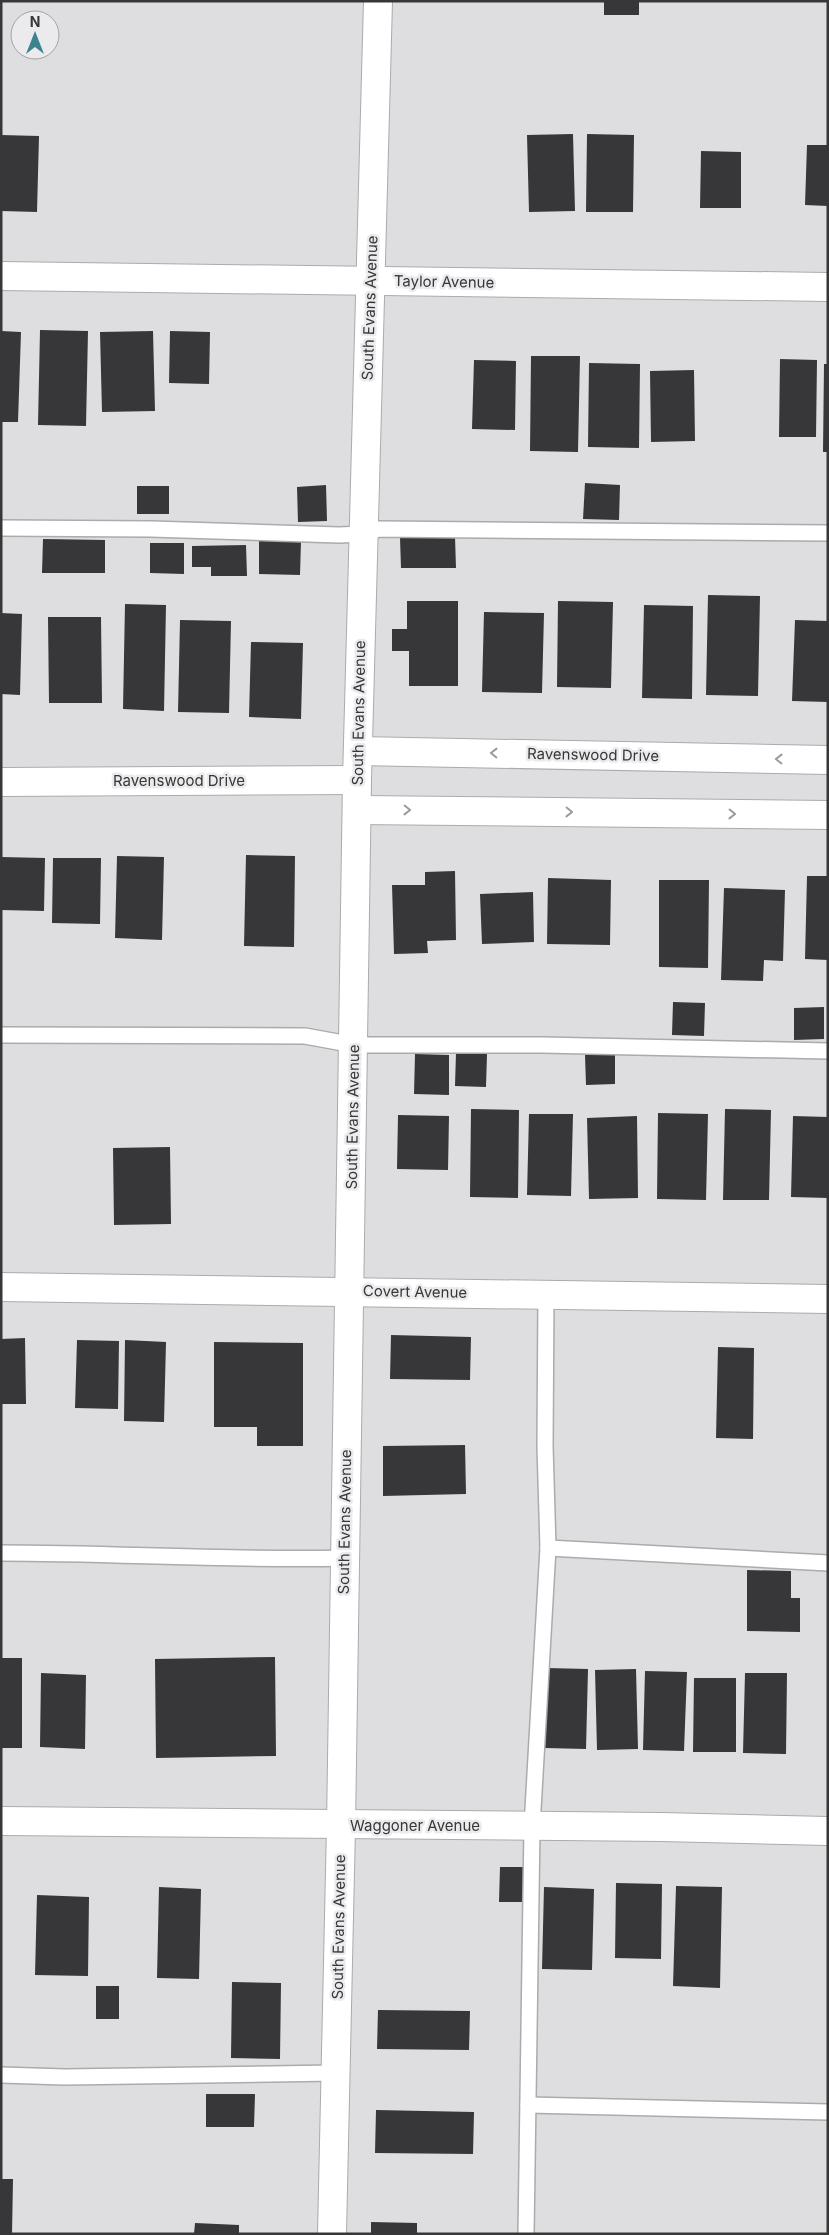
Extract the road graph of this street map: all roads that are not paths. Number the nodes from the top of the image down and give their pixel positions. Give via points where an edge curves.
1 (378, 1) edge
2 (1, 276) edge
3 (372, 281) junction
4 (828, 286) edge
5 (1, 528) edge
6 (828, 533) edge
7 (364, 534) junction
8 (358, 751) junction
9 (828, 760) edge
10 (357, 780) junction
11 (1, 782) edge
12 (358, 810) junction
13 (828, 815) edge
14 (1, 1035) edge
15 (354, 1045) junction
16 (828, 1051) edge
17 (1, 1287) edge
18 (350, 1291) junction
19 (546, 1294) junction
20 (828, 1299) edge
21 (548, 1548) junction
22 (1, 1553) edge
23 (344, 1558) junction
24 (828, 1563) edge
25 (1, 1822) edge
26 (341, 1826) junction
27 (532, 1827) junction
28 (828, 1832) edge
29 (336, 2073) junction
30 (1, 2075) edge
31 (528, 2105) junction
32 (828, 2112) edge
33 (332, 2234) edge
34 (526, 2234) edge

1 - 3 street, South Evans Avenue
2 - 3 street, Taylor Avenue
3 - 4 street, Taylor Avenue
3 - 7 street, South Evans Avenue
5 - 7 lane
6 - 7 lane via 379,529
7 - 8 street, South Evans Avenue
9 -> 8 street, Ravenswood Drive
8 - 10 street, South Evans Avenue
10 - 11 street, Ravenswood Drive
10 - 12 street, South Evans Avenue
12 -> 13 street
12 - 15 street, South Evans Avenue
14 - 15 lane via 305,1036
15 - 16 lane
15 - 18 street, South Evans Avenue
17 - 18 street, Covert Avenue
18 - 19 street, Covert Avenue
18 - 23 street, South Evans Avenue
19 - 20 street, Covert Avenue
19 - 21 lane via 544,1446
21 - 24 lane
21 - 27 lane
22 - 23 lane via 98,1553 271,1560
23 - 26 street, South Evans Avenue
25 - 26 street, Waggoner Avenue
26 - 27 street, Waggoner Avenue
26 - 29 street, South Evans Avenue
27 - 28 street, Waggoner Avenue
27 - 31 lane
29 - 30 lane
29 - 33 street, South Evans Avenue
31 - 32 lane
31 - 34 lane

